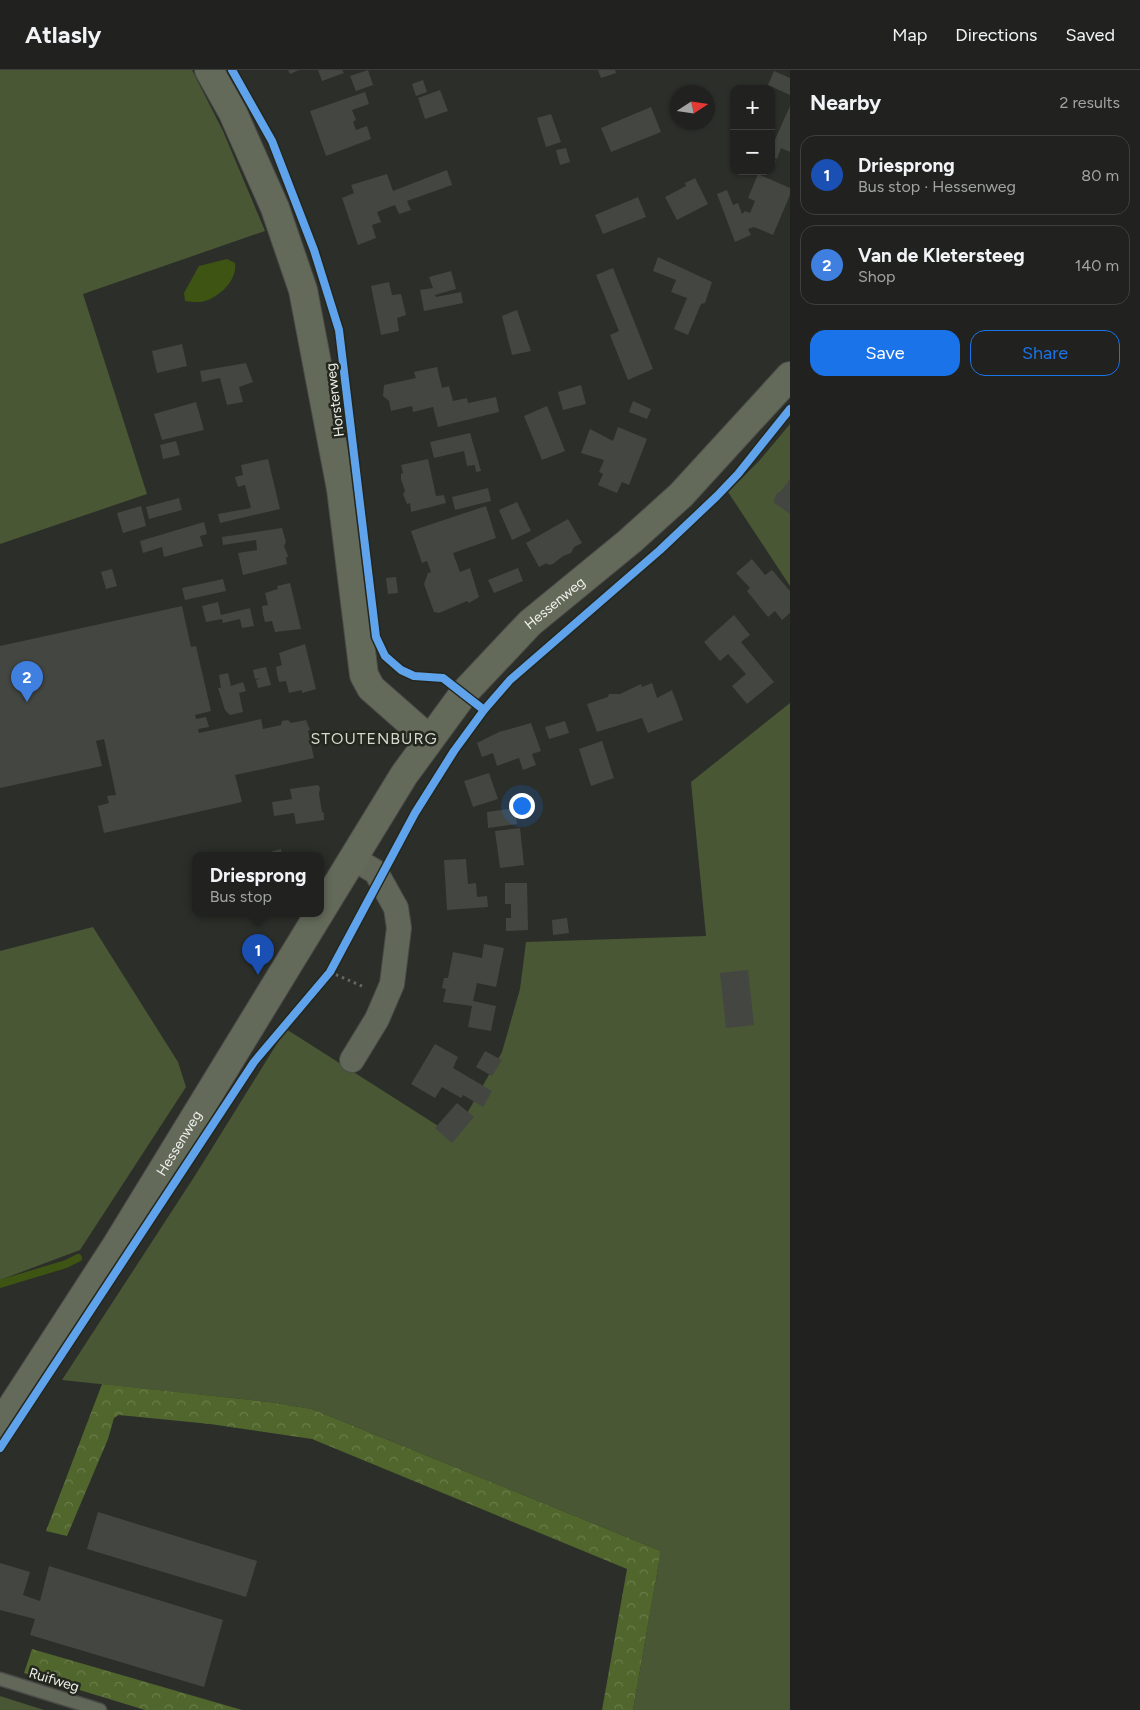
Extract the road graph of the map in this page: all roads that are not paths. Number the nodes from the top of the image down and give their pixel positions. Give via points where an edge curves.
1 (209, 70) edge
2 (790, 376) edge
3 (429, 739) junction
4 (354, 858) junction
5 (324, 907) edge
6 (318, 917) edge
7 (352, 1060) dead end
8 (0, 1425) edge
9 (0, 1679) edge
10 (100, 1710) edge

1 - 3 street, Horsterweg via 233,113 275,208 303,290 340,489 364,675 372,688
2 - 3 street, Hessenweg via 681,495 506,647 464,693
3 - 4 street, Hessenweg
4 - 5 street, Hessenweg
4 - 7 street via 376,872 399,915 398,947 389,992
6 - 8 street, Hessenweg via 116,1246
9 - 10 lane, Ruifweg

